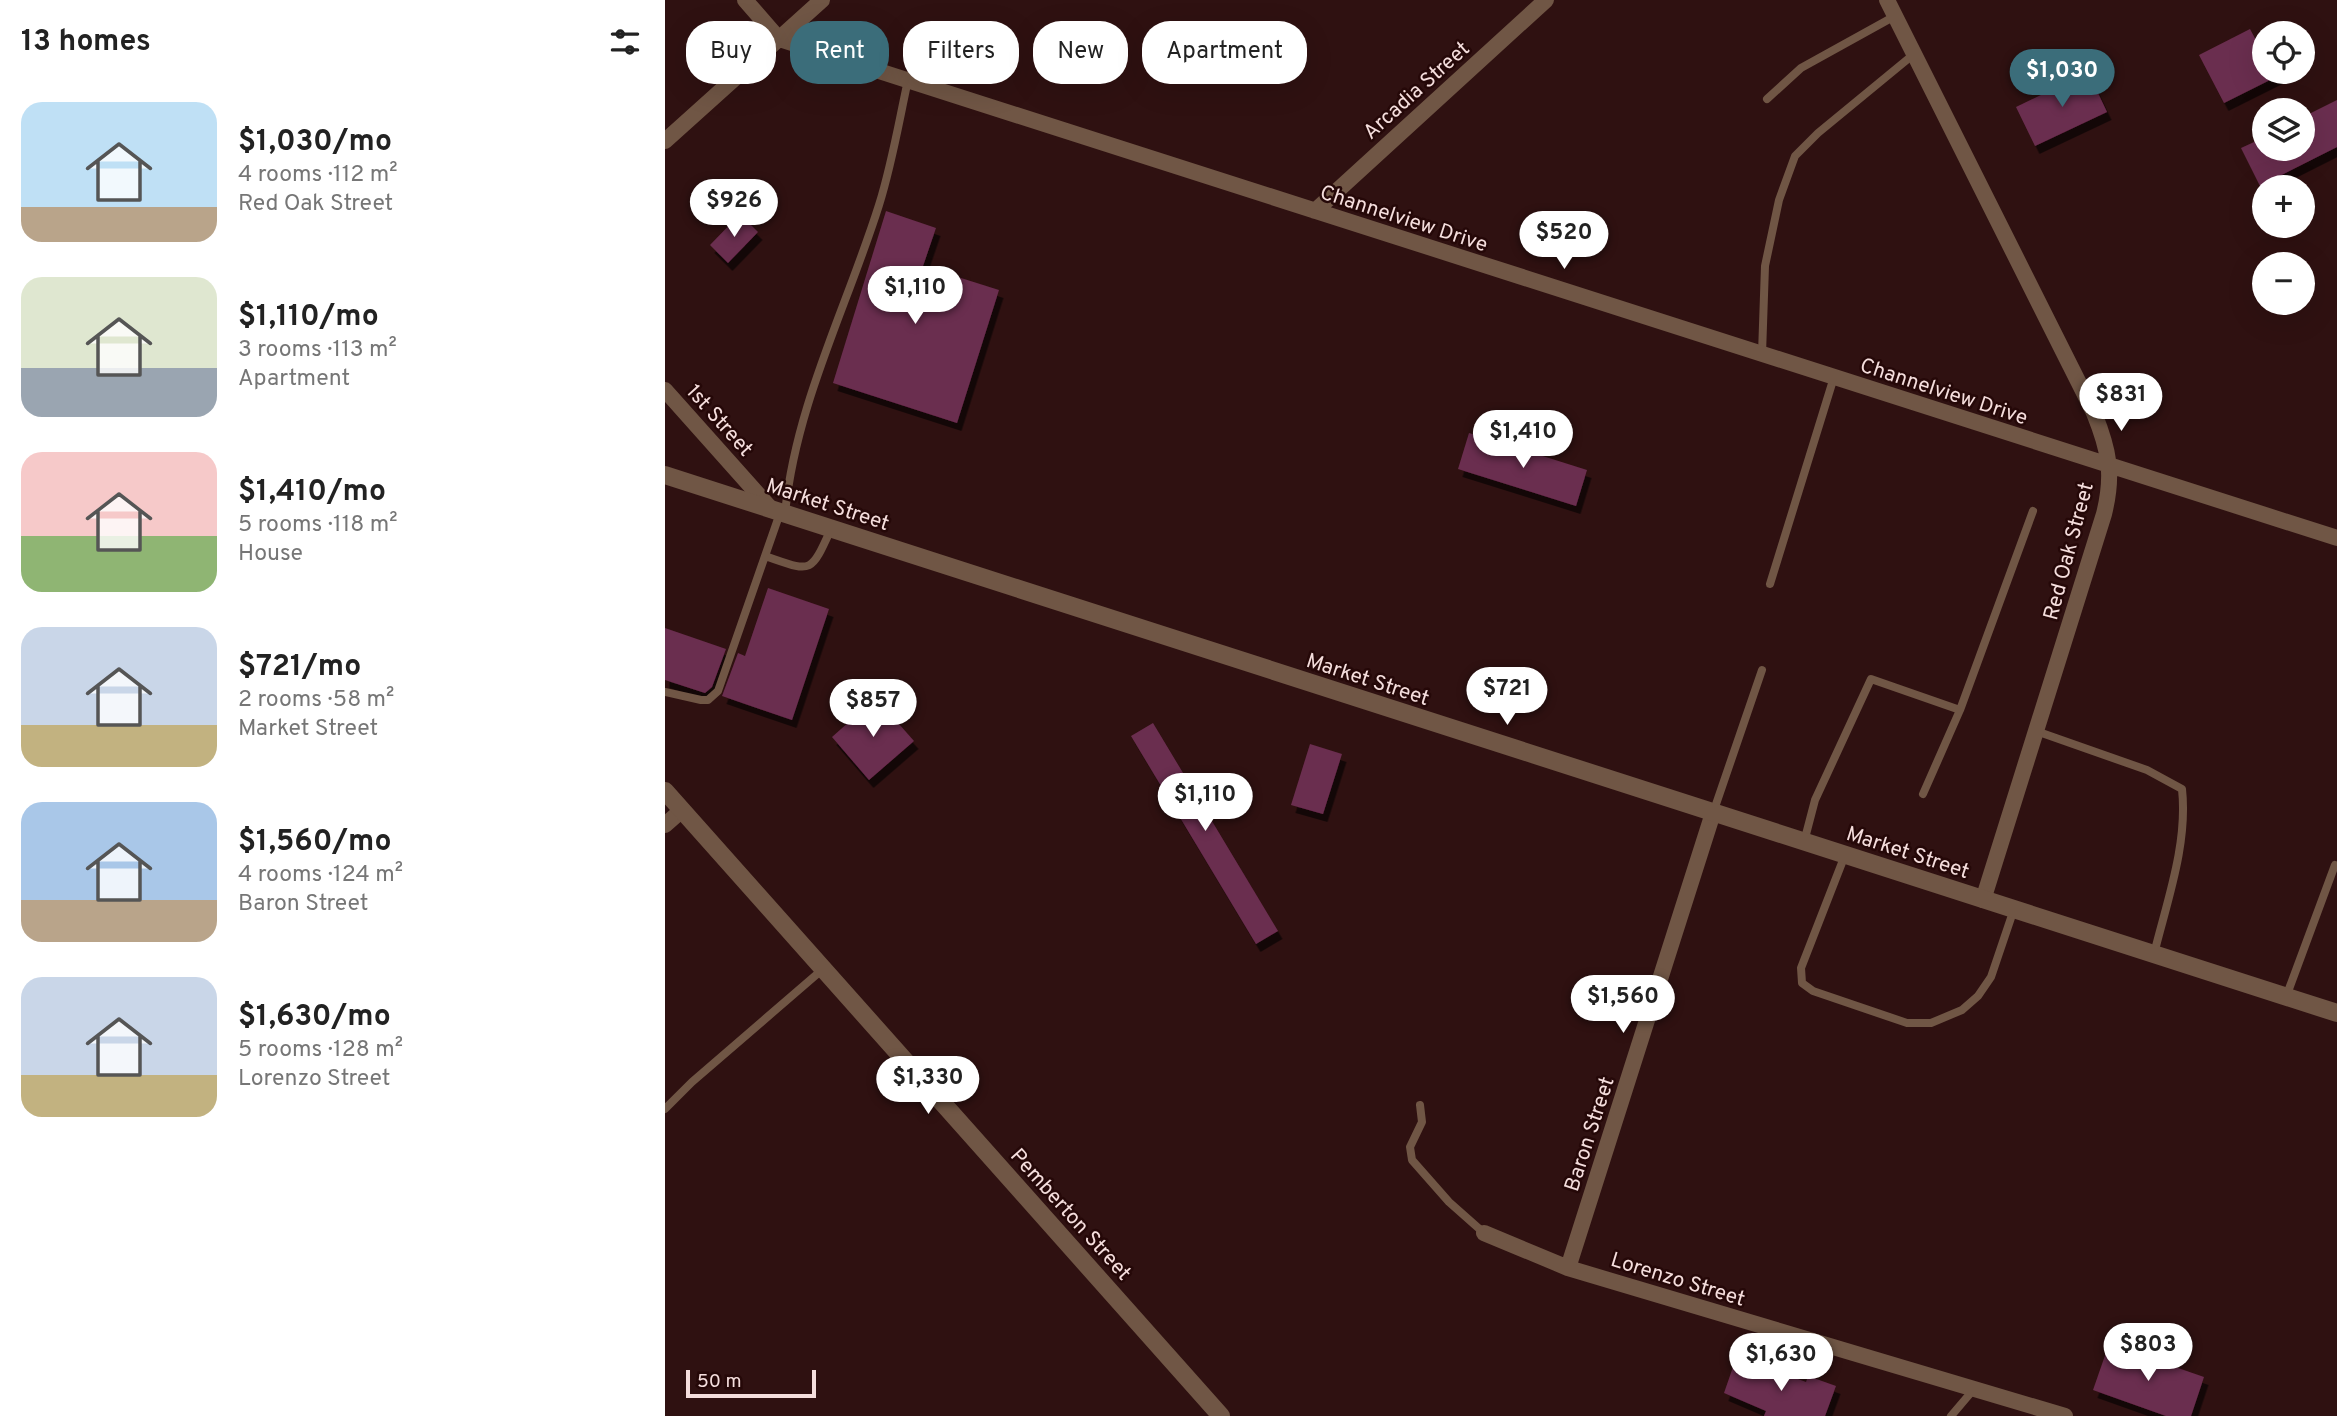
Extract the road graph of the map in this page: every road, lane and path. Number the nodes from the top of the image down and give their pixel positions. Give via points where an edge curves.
1 (745, 0) edge
2 (822, 0) edge
3 (1546, 0) edge
4 (1887, 0) edge
5 (1895, 16) junction
6 (779, 39) junction
7 (1914, 54) junction
8 (903, 78) edge
9 (907, 84) edge
10 (920, 84) edge
11 (1767, 99) dead end
12 (665, 142) edge
13 (1315, 211) junction
14 (1762, 354) junction
15 (1833, 377) junction
16 (665, 390) edge
17 (2110, 466) junction
18 (665, 475) edge
19 (2033, 511) dead end
20 (779, 512) junction
21 (831, 529) junction
22 (2337, 538) edge
23 (765, 556) junction
24 (1770, 584) dead end
25 (1762, 670) dead end
26 (665, 692) edge
27 (1960, 710) junction
28 (2036, 731) junction
29 (665, 791) edge
30 (1923, 794) dead end
31 (682, 810) junction
32 (1713, 813) junction
33 (665, 825) edge
34 (1804, 842) junction
35 (1845, 855) junction
36 (2335, 864) edge
37 (1983, 900) junction
38 (2014, 909) junction
39 (2154, 954) junction
40 (823, 969) junction
41 (2286, 997) junction
42 (2337, 1013) edge
43 (1420, 1105) dead end
44 (665, 1109) edge
45 (1484, 1233) joint
46 (1568, 1268) junction
47 (1974, 1389) junction
48 (1221, 1416) edge
49 (1951, 1416) edge
50 (2065, 1416) edge

1 - 6 street
2 - 6 street
3 - 13 street, Arcadia Street
4 - 5 street, Red Oak Street
5 - 7 street, Red Oak Street
5 - 11 lane via 1801,68
6 - 8 street, Channelview Drive
6 - 12 street
7 - 14 lane via 1795,156 1779,200 1765,266
7 - 17 street, Red Oak Street via 2094,413
9 - 20 lane via 880,204 817,376
10 - 13 street, Channelview Drive
13 - 14 street, Channelview Drive
14 - 15 street, Channelview Drive
15 - 17 street, Channelview Drive
15 - 24 lane
16 - 20 street, 1st Street
17 - 22 street, Channelview Drive
17 - 28 street, Red Oak Street via 2104,514
18 - 20 street, Market Street
19 - 27 lane
20 - 21 street, Market Street
20 - 23 lane
21 - 23 lane via 812,565 799,568
21 - 32 street, Market Street
23 - 26 lane via 718,691 708,700
25 - 32 lane
27 - 30 lane
27 - 34 lane via 1871,679 1815,800
28 - 37 street, Red Oak Street
28 - 39 lane via 2147,770 2182,789 2184,808 2175,870
29 - 31 street, Pemberton Street
31 - 33 street
31 - 40 street, Pemberton Street
32 - 34 street, Market Street
32 - 46 street, Baron Street
34 - 35 street, Market Street
35 - 37 street, Market Street
35 - 38 lane via 1801,968 1802,982 1812,991 1907,1023 1931,1023 1962,1010 1978,996 1991,977
36 - 41 lane
37 - 38 street, Market Street
38 - 39 street, Market Street
39 - 41 street, Market Street
40 - 44 lane
40 - 48 street, Pemberton Street
41 - 42 street, Market Street
43 - 45 lane via 1422,1122 1409,1147 1412,1160
45 - 46 street, Lorenzo Street
46 - 47 street, Lorenzo Street
47 - 49 lane
47 - 50 street, Lorenzo Street

